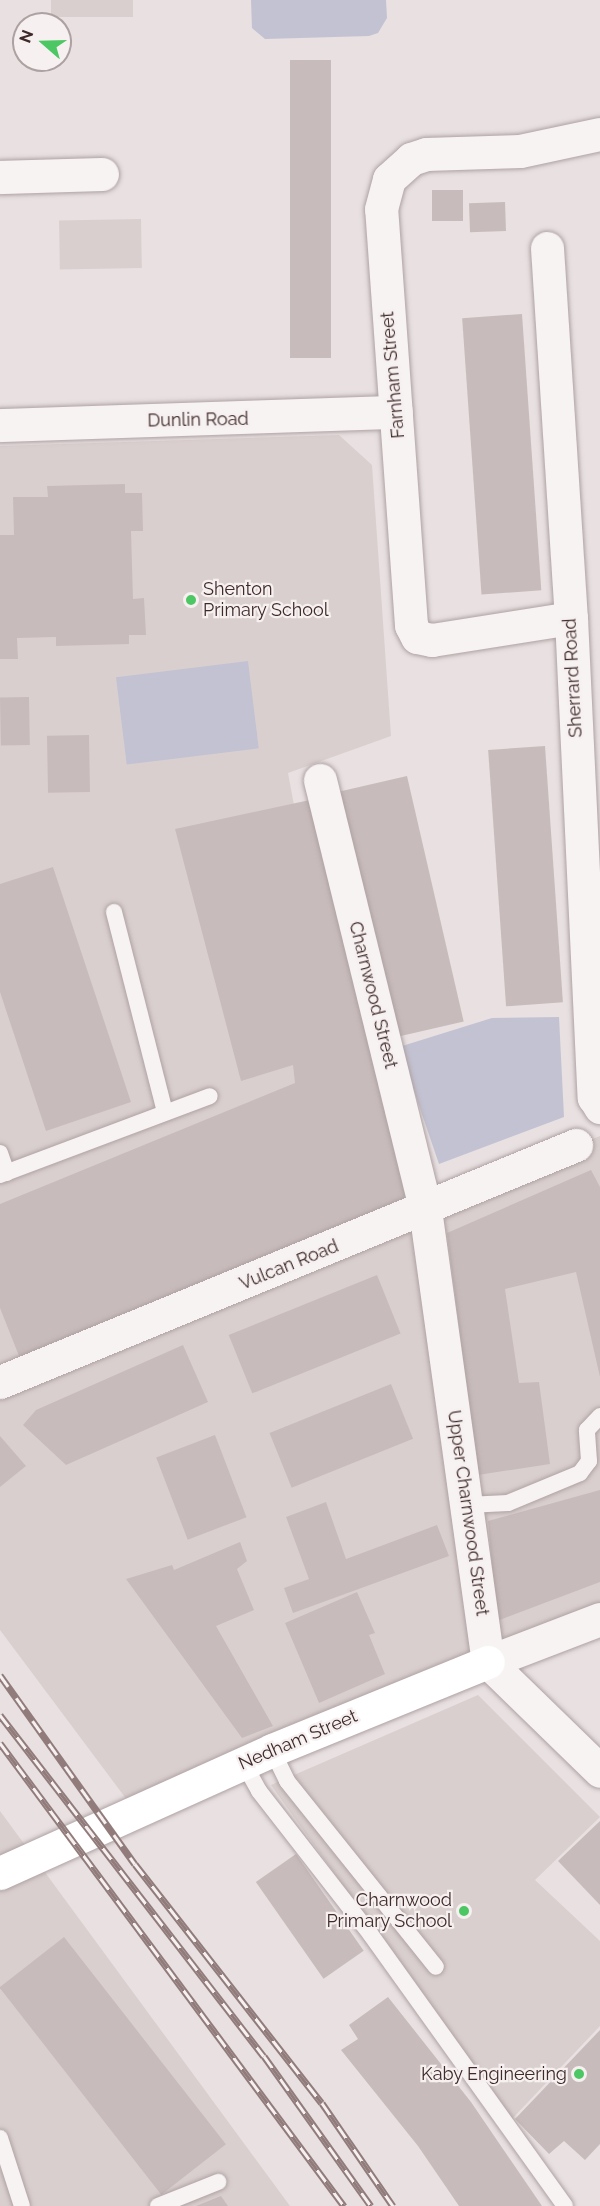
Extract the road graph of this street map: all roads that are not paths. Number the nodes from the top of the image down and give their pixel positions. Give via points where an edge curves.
1 (600, 134) edge
2 (102, 174) dead end
3 (0, 177) edge
4 (547, 248) dead end
5 (396, 412) junction
6 (0, 425) edge
7 (571, 618) junction
8 (320, 780) dead end
9 (114, 912) dead end
10 (210, 1096) dead end
11 (600, 1107) edge
12 (165, 1112) junction
13 (576, 1145) dead end
14 (0, 1153) edge
15 (3, 1174) edge
16 (425, 1209) junction
17 (0, 1382) edge
18 (600, 1416) edge
19 (467, 1505) junction
20 (600, 1619) edge
21 (488, 1662) junction
22 (257, 1756) junction
23 (600, 1771) edge
24 (0, 1873) edge
25 (436, 1966) dead end
26 (0, 2138) edge
27 (218, 2182) dead end
28 (22, 2206) edge
29 (158, 2206) edge
30 (565, 2206) edge

1 - 5 street, Farnham Street via 520,150 426,154 411,159 389,179 381,209
2 - 3 street
4 - 7 street, Sherrard Road
5 - 6 street, Dunlin Road
5 - 7 street, Farnham Street via 411,625 417,637 432,640
7 - 11 street, Sherrard Road via 594,1097
8 - 16 street, Charnwood Street
9 - 12 lane
10 - 12 lane
12 - 15 lane
13 - 16 street, Vulcan Road
14 - 15 lane
16 - 17 street, Vulcan Road
16 - 19 street, Upper Charnwood Street
18 - 19 lane via 587,1430 589,1461 580,1473 508,1503
19 - 21 street, Upper Charnwood Street
20 - 21 street, Nedham Street
21 - 22 street, Nedham Street
21 - 23 street
22 - 24 street, Nedham Street
22 - 25 lane via 287,1781
22 - 30 lane via 259,1791 371,1935
26 - 28 lane
27 - 29 lane

